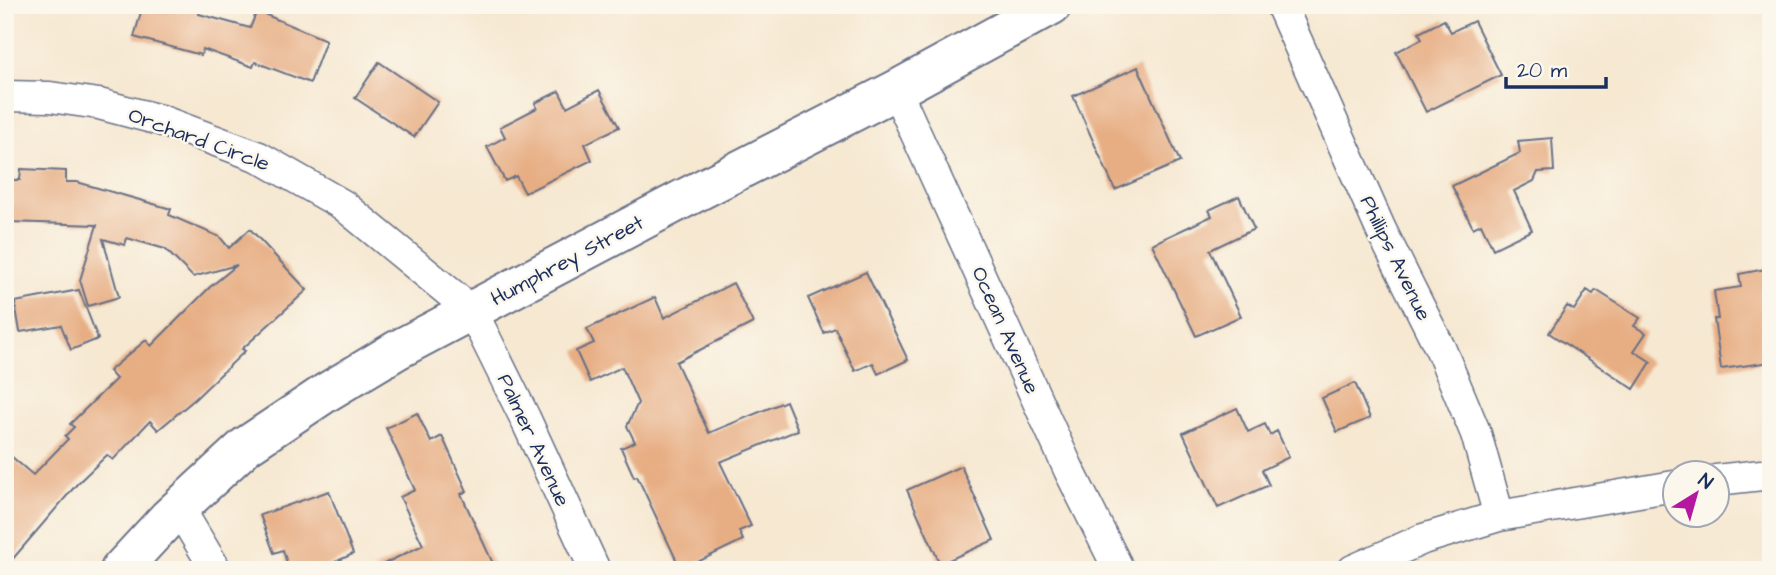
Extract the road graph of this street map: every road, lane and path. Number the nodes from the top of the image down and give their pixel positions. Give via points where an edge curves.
1 (1052, 5) edge
2 (1281, 5) edge
3 (896, 90) junction
4 (5, 96) edge
5 (472, 311) junction
6 (1771, 474) edge
7 (1730, 479) edge
8 (1660, 489) edge
9 (179, 508) junction
10 (1499, 516) junction
11 (120, 570) edge
12 (216, 570) edge
13 (595, 570) edge
14 (1119, 570) edge
15 (1353, 570) edge

1 - 3 main road, Humphrey Street
2 - 10 street, Phillips Avenue via 1381,230 1441,350 1476,434
3 - 5 main road, Humphrey Street
3 - 14 street, Ocean Avenue
4 - 5 street, Orchard Circle via 99,104 160,120 259,157 344,205
5 - 9 main road, Humphrey Street via 397,350 246,446
5 - 13 street, Palmer Avenue
6 - 7 street
8 - 10 street
9 - 11 main road, Humphrey Street
9 - 12 street
10 - 15 street via 1423,539

